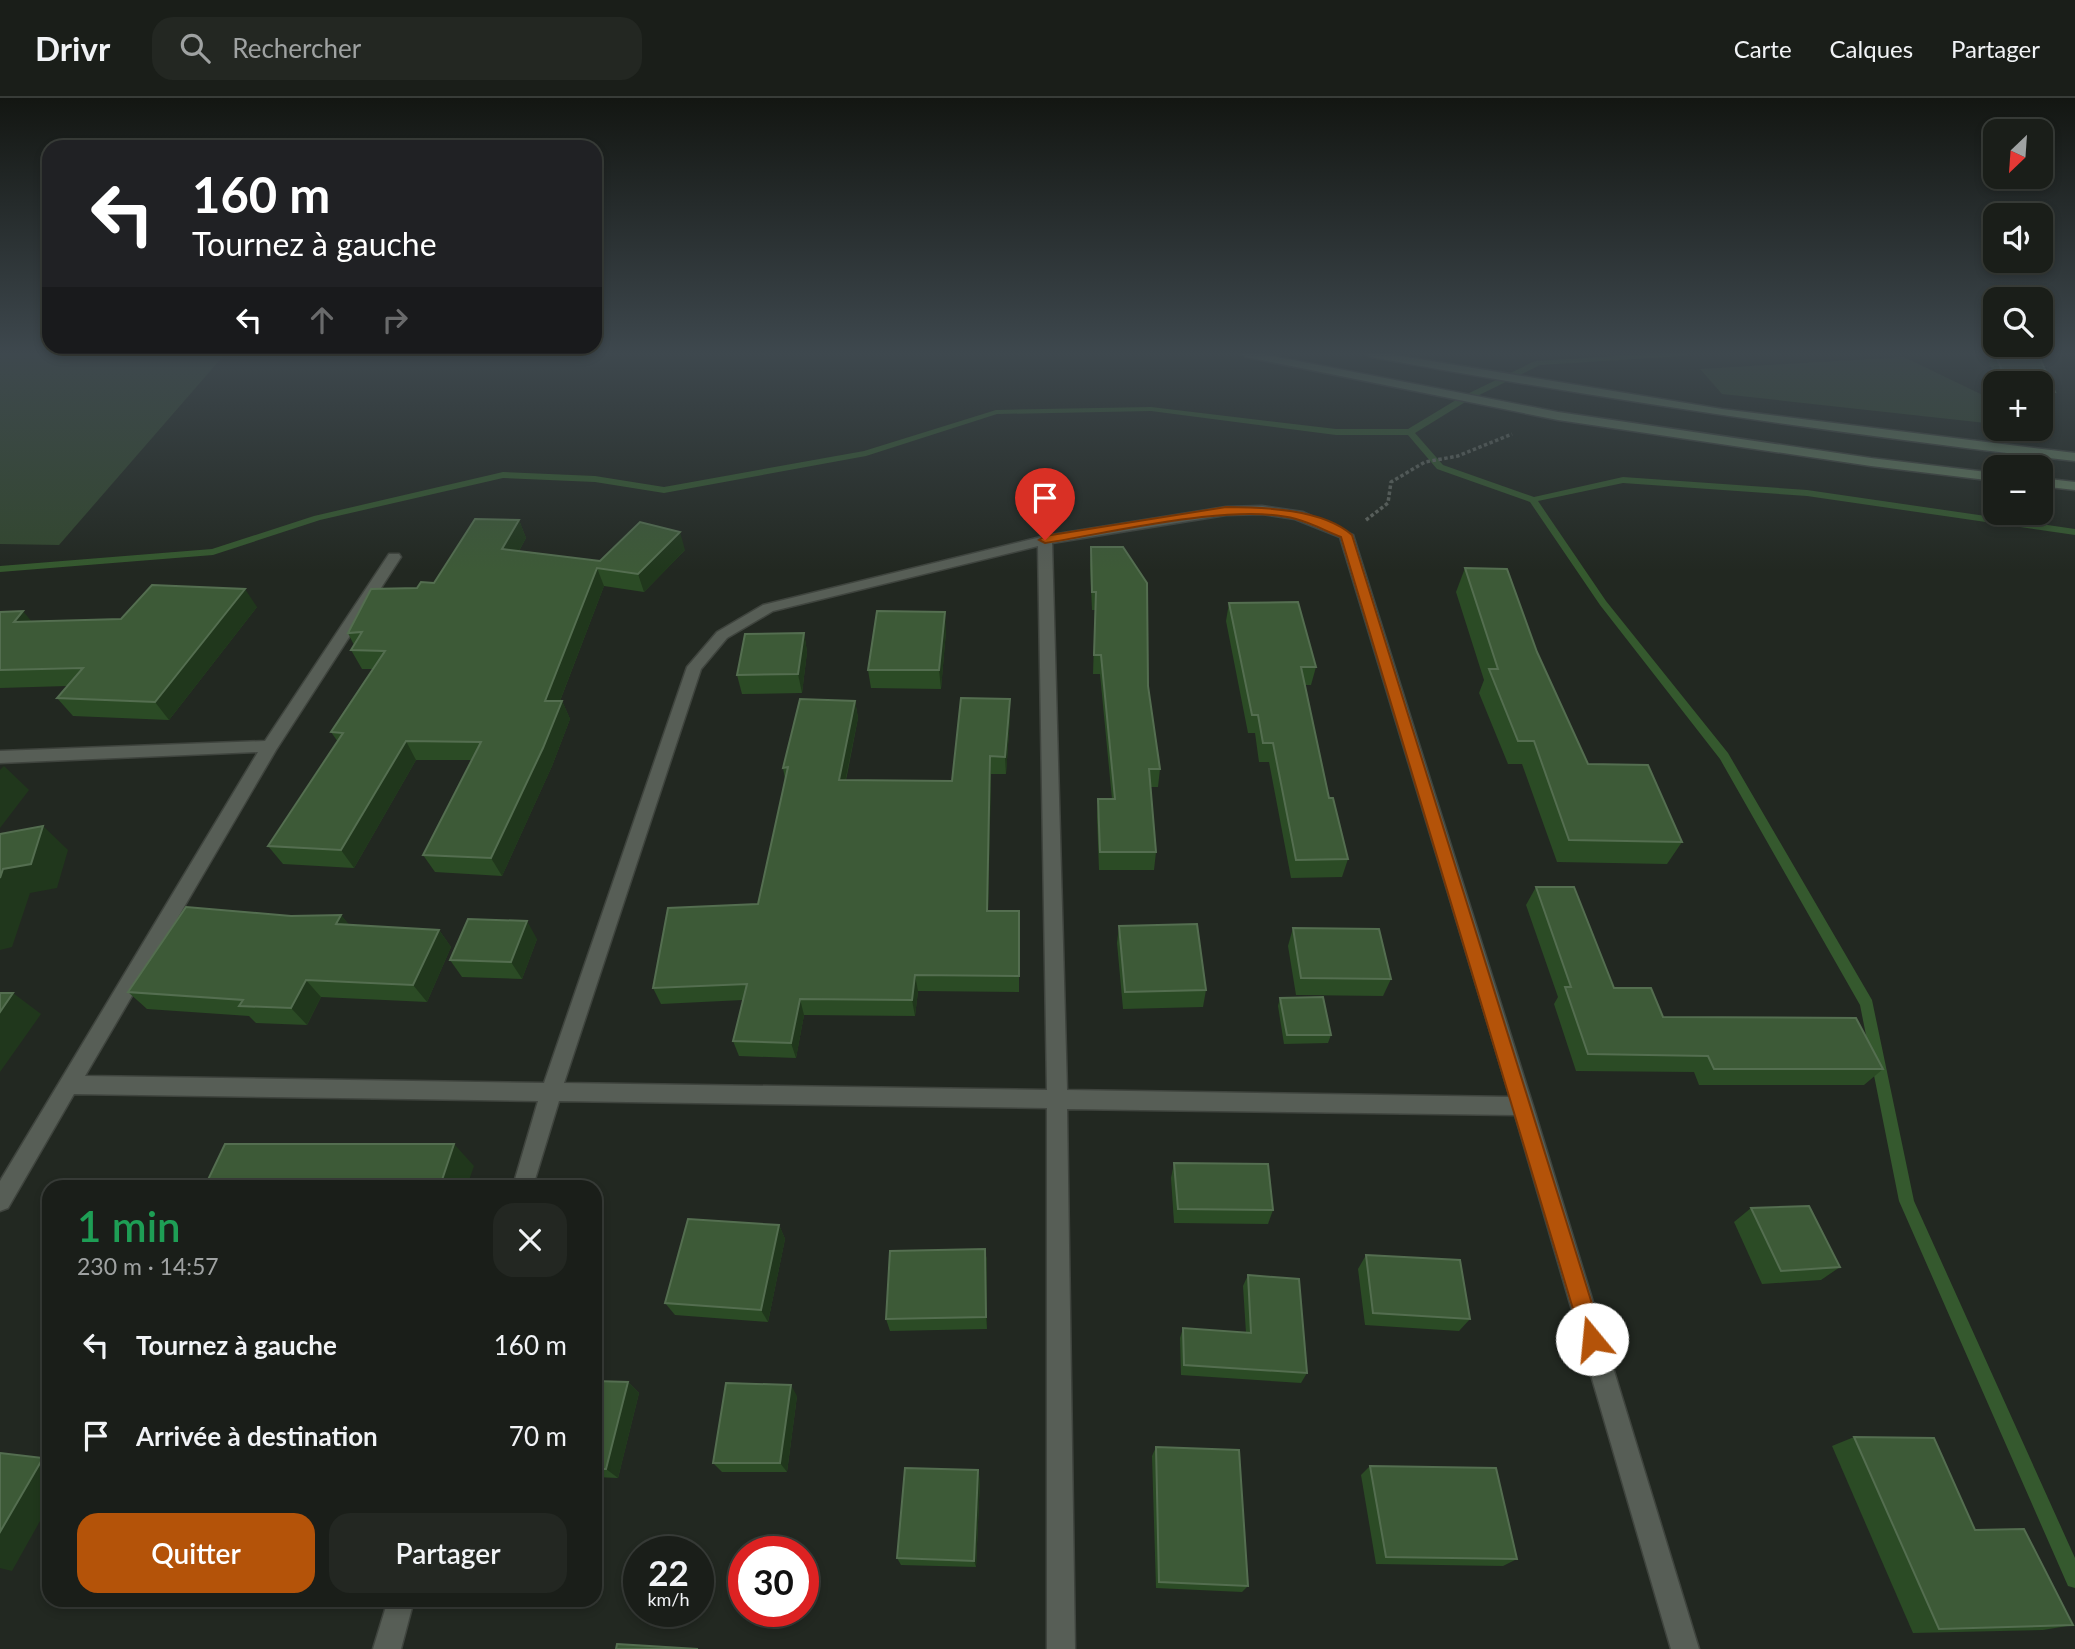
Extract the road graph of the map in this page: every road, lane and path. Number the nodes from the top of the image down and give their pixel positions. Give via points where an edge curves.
1 (1629, 426) edge
2 (1810, 426) edge
3 (1458, 456) dead end
4 (2075, 457) edge
5 (1983, 476) edge
6 (2053, 483) edge
7 (2075, 486) edge
8 (1346, 535) junction
9 (1045, 540) junction
10 (394, 557) dead end
11 (270, 746) junction
12 (0, 757) edge
13 (70, 1085) junction
14 (551, 1093) junction
15 (1057, 1099) junction
16 (1523, 1106) junction
17 (525, 1180) edge
18 (0, 1201) edge
19 (399, 1607) edge
20 (387, 1649) edge
21 (1061, 1649) edge
22 (1685, 1649) edge

1 - 5 street
2 - 4 street
3 - 8 path via 1425,462 1391,482 1388,503
6 - 7 street
8 - 9 street via 1298,515 1238,511
8 - 16 street
9 - 14 street via 768,608 722,635 694,667
9 - 15 street
10 - 11 street
11 - 12 street
11 - 13 street
13 - 14 street
13 - 18 street
14 - 15 street
14 - 17 street
15 - 16 street
15 - 21 street
16 - 22 street
19 - 20 street

